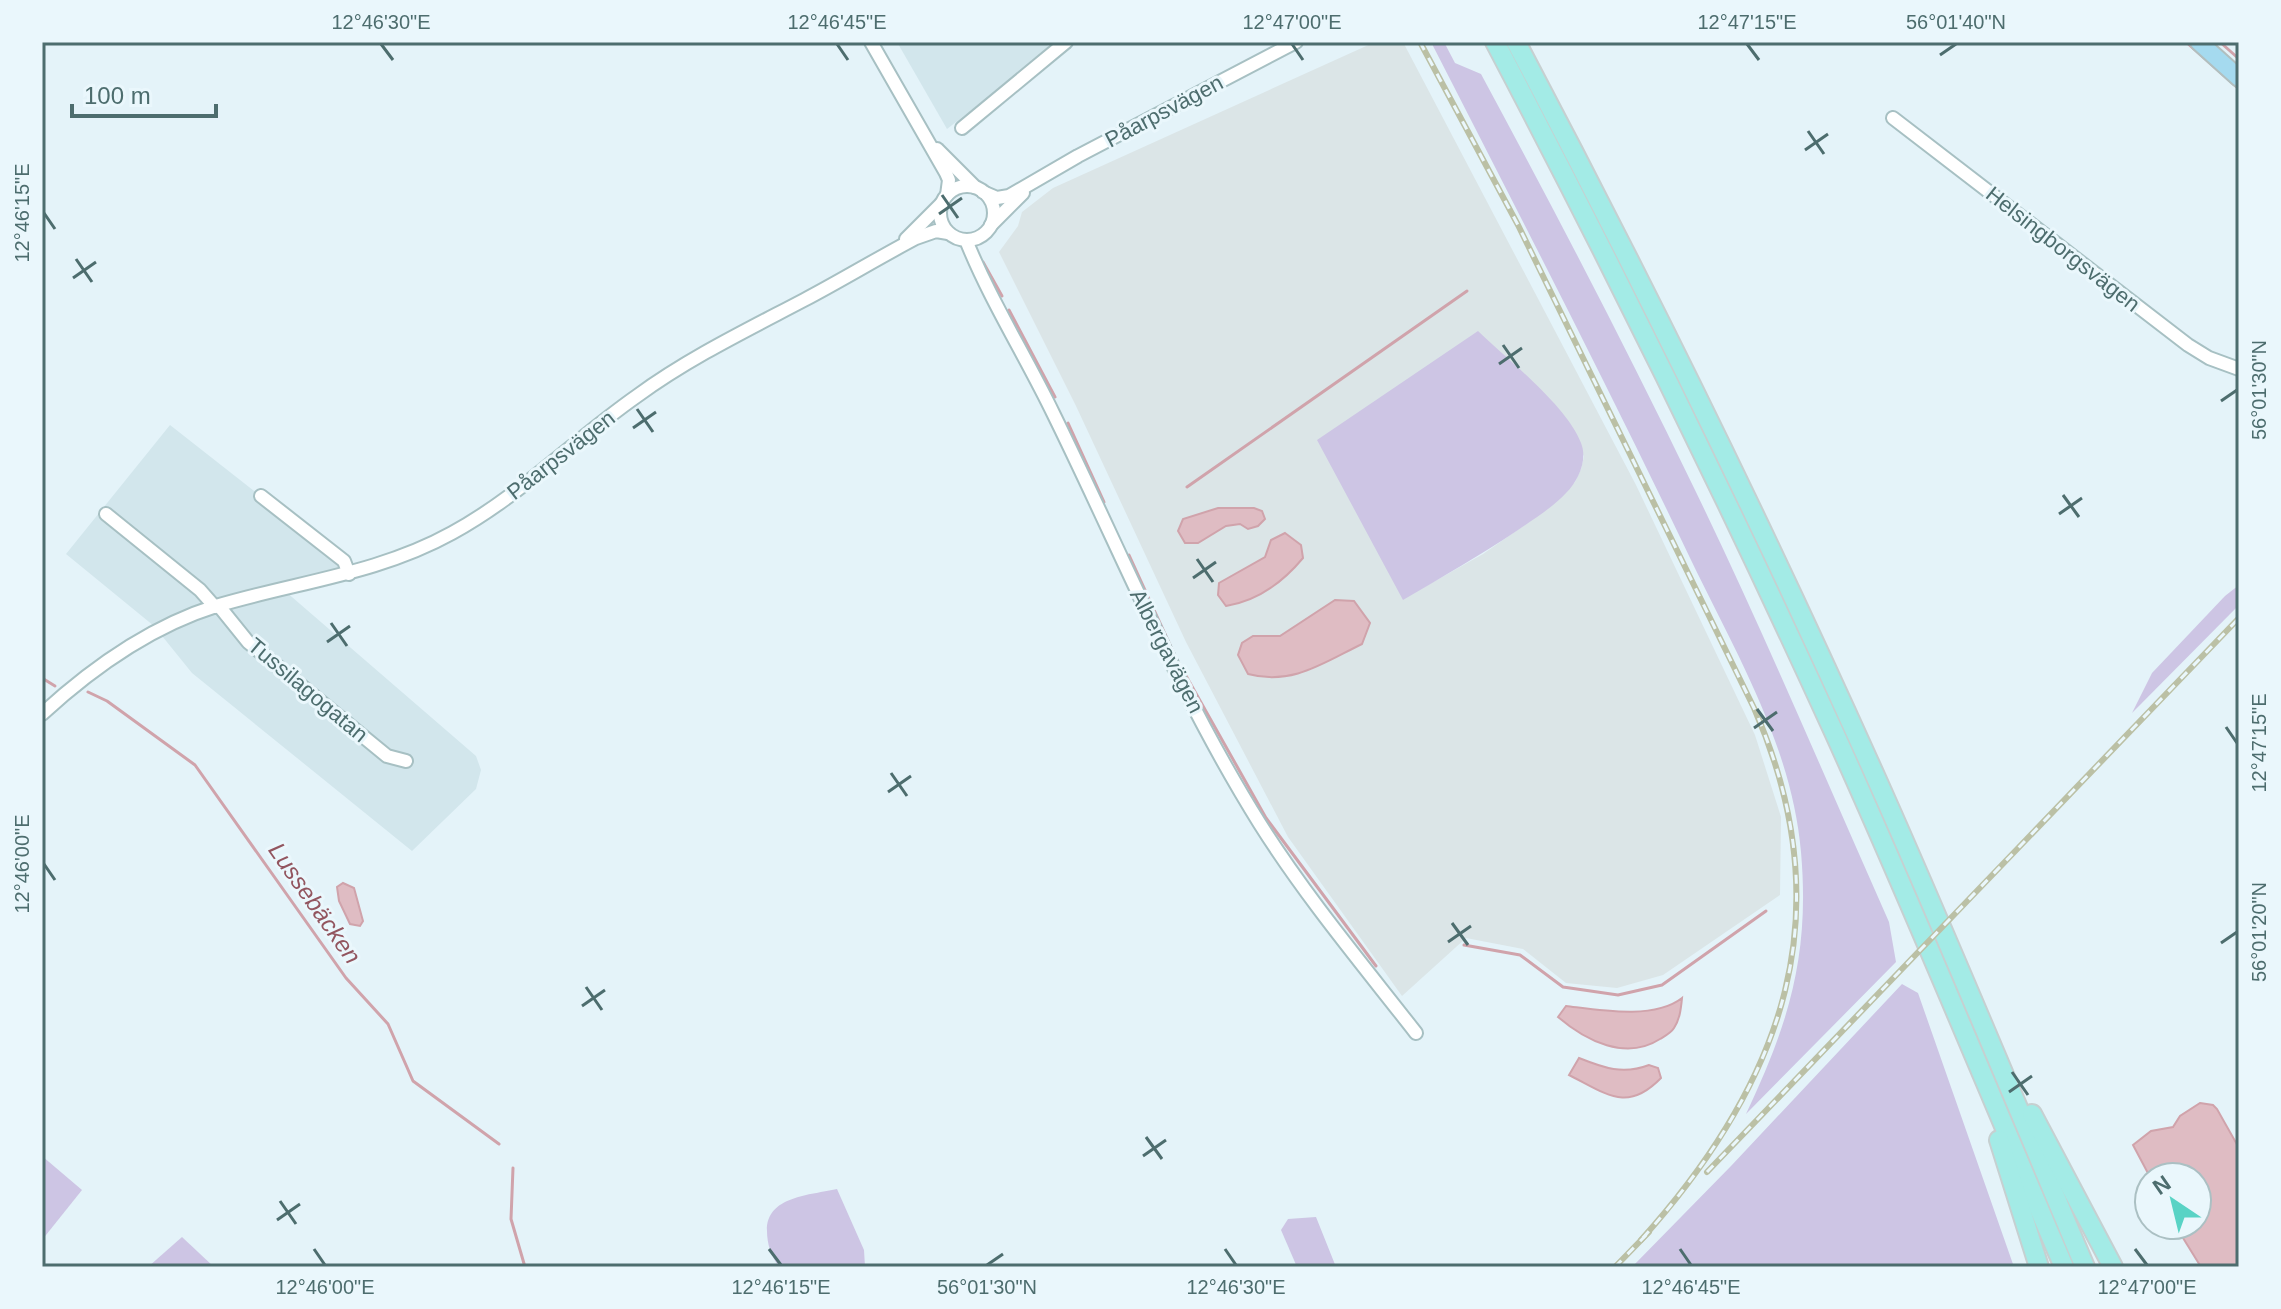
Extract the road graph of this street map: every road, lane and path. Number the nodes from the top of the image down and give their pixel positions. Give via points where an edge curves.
1 (871, 42) edge
2 (1066, 42) edge
3 (1296, 42) edge
4 (1495, 42) edge
5 (1516, 42) edge
6 (2199, 42) edge
7 (2239, 78) edge
8 (1893, 118) dead end
9 (962, 128) dead end
10 (923, 133) junction
11 (1034, 183) junction
12 (980, 191) junction
13 (944, 199) junction
14 (989, 227) junction
15 (948, 233) junction
16 (966, 240) junction
17 (891, 251) junction
18 (2239, 369) edge
19 (261, 496) dead end
20 (106, 514) dead end
21 (349, 574) junction
22 (217, 606) junction
23 (42, 714) edge
24 (406, 761) dead end
25 (1968, 991) junction
26 (1416, 1033) dead end
27 (1972, 1049) junction
28 (2039, 1267) edge
29 (2064, 1267) edge
30 (2085, 1267) edge
31 (2113, 1267) edge

1 - 10 street
2 - 9 street
3 - 11 street, Påarpsvägen
4 - 27 highway via 1739,528
5 - 25 highway via 1748,501
6 - 7 main road
8 - 18 street, Helsingborgsvägen via 2188,345
10 - 12 street
10 - 13 street via 949,180
11 - 12 street, Påarpsvägen via 1004,197
11 - 14 street, Påarpsvägen
12 - 13 street via 958,188
12 - 14 street via 993,209
13 - 15 street via 941,219
13 - 17 street, Påarpsvägen
14 - 16 street
15 - 16 street
15 - 17 street, Påarpsvägen via 928,232
16 - 26 street, Albergavägen via 1170,663 1228,768 1308,894
17 - 21 street, Påarpsvägen via 670,373 476,519 410,554
19 - 21 street via 344,561
20 - 22 street
21 - 22 street, Påarpsvägen
22 - 23 street, Påarpsvägen via 131,648
22 - 24 street, Tussilagogatan via 243,636 387,756
25 - 30 highway
25 - 31 highway
27 - 28 highway
27 - 29 highway

